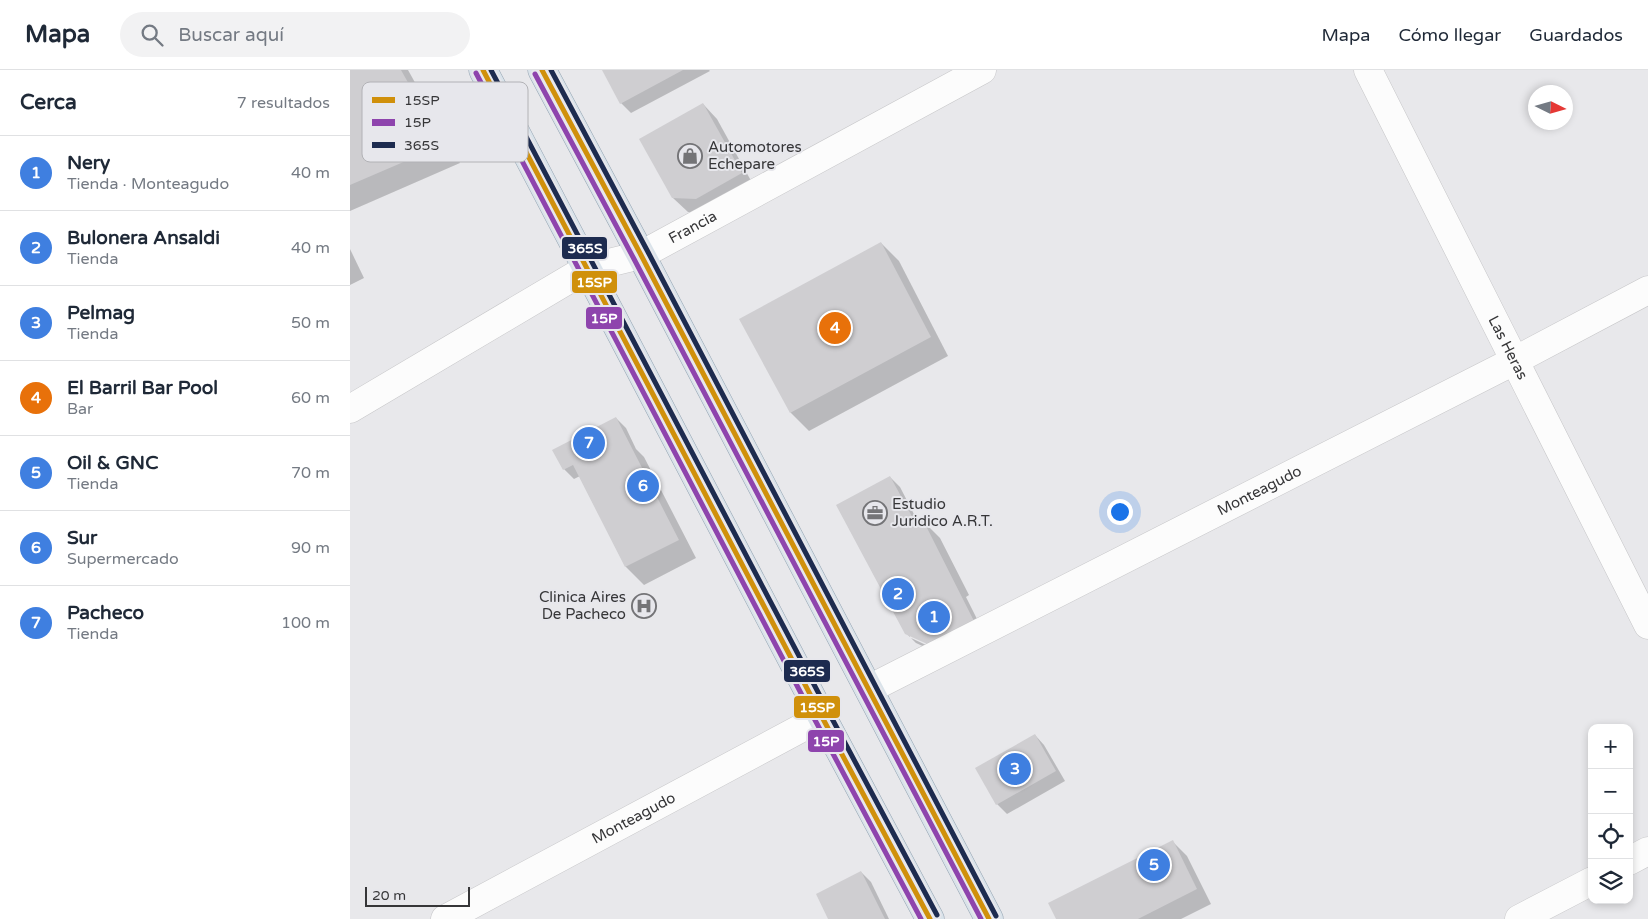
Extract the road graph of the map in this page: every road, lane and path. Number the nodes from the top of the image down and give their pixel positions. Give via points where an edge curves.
1 (483, 70) edge
2 (542, 70) edge
3 (982, 70) edge
4 (1368, 70) edge
5 (489, 82) edge
6 (528, 155) edge
7 (641, 255) junction
8 (588, 268) junction
9 (1648, 290) edge
10 (1514, 361) junction
11 (350, 409) edge
12 (1648, 625) edge
13 (869, 690) junction
14 (822, 717) junction
15 (1648, 851) edge
16 (1633, 859) edge
17 (1588, 882) edge
18 (445, 919) edge
19 (930, 919) edge
20 (989, 919) edge
21 (1519, 919) edge

1 - 5 main road
2 - 7 main road
3 - 7 street, Francia
4 - 10 street, Las Heras
6 - 8 main road
7 - 8 street, Francia
7 - 13 main road
8 - 11 street, Francia
8 - 14 main road
9 - 10 street, Monteagudo
10 - 12 street, Las Heras
10 - 13 street, Monteagudo
13 - 20 main road
14 - 18 street, Monteagudo
14 - 19 main road
15 - 16 street
17 - 21 street

